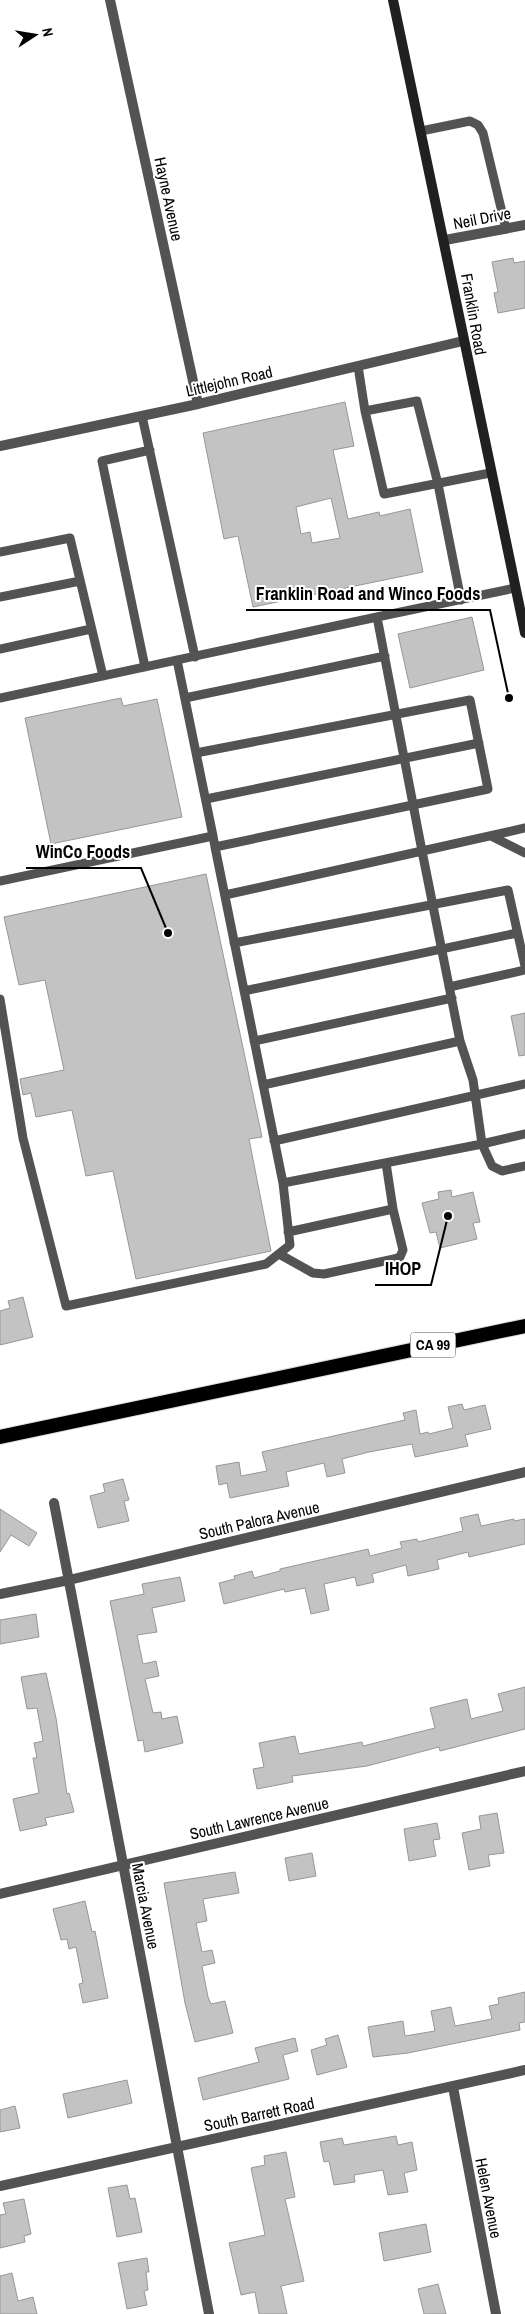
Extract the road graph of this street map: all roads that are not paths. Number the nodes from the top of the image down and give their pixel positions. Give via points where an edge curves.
1 (110, 0) edge
2 (393, 0) edge
3 (422, 132) junction
4 (525, 225) edge
5 (506, 229) junction
6 (445, 240) junction
7 (463, 341) junction
8 (358, 366) junction
9 (198, 404) junction
10 (366, 411) junction
11 (142, 416) junction
12 (0, 446) edge
13 (150, 450) junction
14 (490, 473) junction
15 (438, 484) junction
16 (0, 552) edge
17 (80, 581) junction
18 (515, 588) junction
19 (0, 598) edge
20 (461, 600) junction
21 (377, 617) junction
22 (91, 629) junction
23 (525, 633) edge
24 (0, 649) edge
25 (385, 656) junction
26 (194, 657) junction
27 (177, 660) junction
28 (145, 667) junction
29 (103, 676) junction
30 (0, 698) edge
31 (185, 698) junction
32 (396, 713) junction
33 (479, 743) junction
34 (196, 753) junction
35 (404, 758) junction
36 (206, 799) junction
37 (413, 803) junction
38 (525, 828) edge
39 (213, 836) junction
40 (491, 836) junction
41 (215, 848) junction
42 (422, 851) junction
43 (525, 853) edge
44 (0, 881) edge
45 (225, 895) junction
46 (433, 904) junction
47 (517, 933) junction
48 (234, 943) junction
49 (442, 950) junction
50 (525, 966) edge
51 (525, 970) edge
52 (449, 987) junction
53 (244, 991) junction
54 (452, 998) junction
55 (0, 999) edge
56 (254, 1041) junction
57 (460, 1042) junction
58 (525, 1084) edge
59 (263, 1085) junction
60 (476, 1097) junction
61 (525, 1134) edge
62 (274, 1141) junction
63 (482, 1144) junction
64 (386, 1162) junction
65 (525, 1166) edge
66 (283, 1183) junction
67 (392, 1209) junction
68 (288, 1232) junction
69 (279, 1254) junction
70 (525, 1326) edge
71 (0, 1437) edge
72 (525, 1472) edge
73 (54, 1503) dead end
74 (68, 1580) junction
75 (0, 1594) edge
76 (525, 1771) edge
77 (123, 1865) junction
78 (0, 1894) edge
79 (525, 2070) edge
80 (453, 2087) junction
81 (178, 2147) junction
82 (0, 2186) edge
83 (209, 2314) edge
84 (496, 2314) edge

1 - 9 street, Hayne Avenue
2 - 3 main road, Franklin Road
3 - 5 lane via 470,121 478,125 483,133
3 - 6 main road, Franklin Road
4 - 5 street, Neil Drive
5 - 6 street, Neil Drive
6 - 7 main road, Franklin Road
7 - 8 street, Littlejohn Road
7 - 14 main road, Franklin Road
8 - 9 street, Littlejohn Road
8 - 10 lane
9 - 11 street, Littlejohn Road
10 - 15 lane via 417,401
10 - 15 lane via 384,494
11 - 12 street, Littlejohn Road
11 - 13 lane
13 - 26 lane
13 - 28 lane via 102,461
14 - 15 lane
14 - 18 main road, Franklin Road
15 - 20 lane
16 - 17 lane via 70,538
17 - 19 lane
17 - 22 lane
18 - 20 lane
18 - 23 main road, Franklin Road
20 - 21 lane
21 - 25 lane
21 - 26 lane
22 - 24 lane
22 - 29 lane
25 - 31 lane
25 - 32 lane
26 - 27 lane
27 - 28 lane
27 - 31 lane
28 - 29 lane
29 - 30 lane
31 - 34 lane
32 - 33 lane via 470,700
32 - 34 lane
32 - 35 lane
33 - 35 lane
33 - 37 lane via 488,789
34 - 36 lane
35 - 36 lane
35 - 37 lane
36 - 39 lane
37 - 41 lane
37 - 42 lane
38 - 40 lane
39 - 41 lane
39 - 44 lane
40 - 42 lane
40 - 43 lane
41 - 45 lane
42 - 45 lane
42 - 46 lane
45 - 48 lane
46 - 47 lane via 508,890
46 - 48 lane
46 - 49 lane
47 - 49 lane
47 - 50 lane
48 - 53 lane
49 - 52 lane
49 - 53 lane
51 - 52 lane
52 - 54 lane
53 - 56 lane
54 - 56 lane
54 - 57 lane
55 - 69 lane via 23,1138 66,1306 266,1264
56 - 59 lane
57 - 59 lane
57 - 60 lane
58 - 60 lane
59 - 62 lane
60 - 62 lane
60 - 63 lane
61 - 63 lane
62 - 66 lane
63 - 64 lane
63 - 65 lane via 492,1166 502,1171
64 - 66 lane
64 - 67 lane
66 - 68 lane
67 - 68 lane
67 - 69 lane via 403,1250 400,1257 324,1274 313,1272
68 - 69 lane via 290,1245
70 - 71 highway, CA 99
72 - 74 street, South Palora Avenue
73 - 74 street, Marcia Avenue
74 - 75 street, South Palora Avenue
74 - 77 street, Marcia Avenue
76 - 77 street, South Lawrence Avenue
77 - 78 street, South Lawrence Avenue
77 - 81 street, Marcia Avenue
79 - 80 street, South Barrett Road
80 - 81 street, South Barrett Road
80 - 84 street, Helen Avenue
81 - 82 street, South Barrett Road
81 - 83 street, Marcia Avenue

